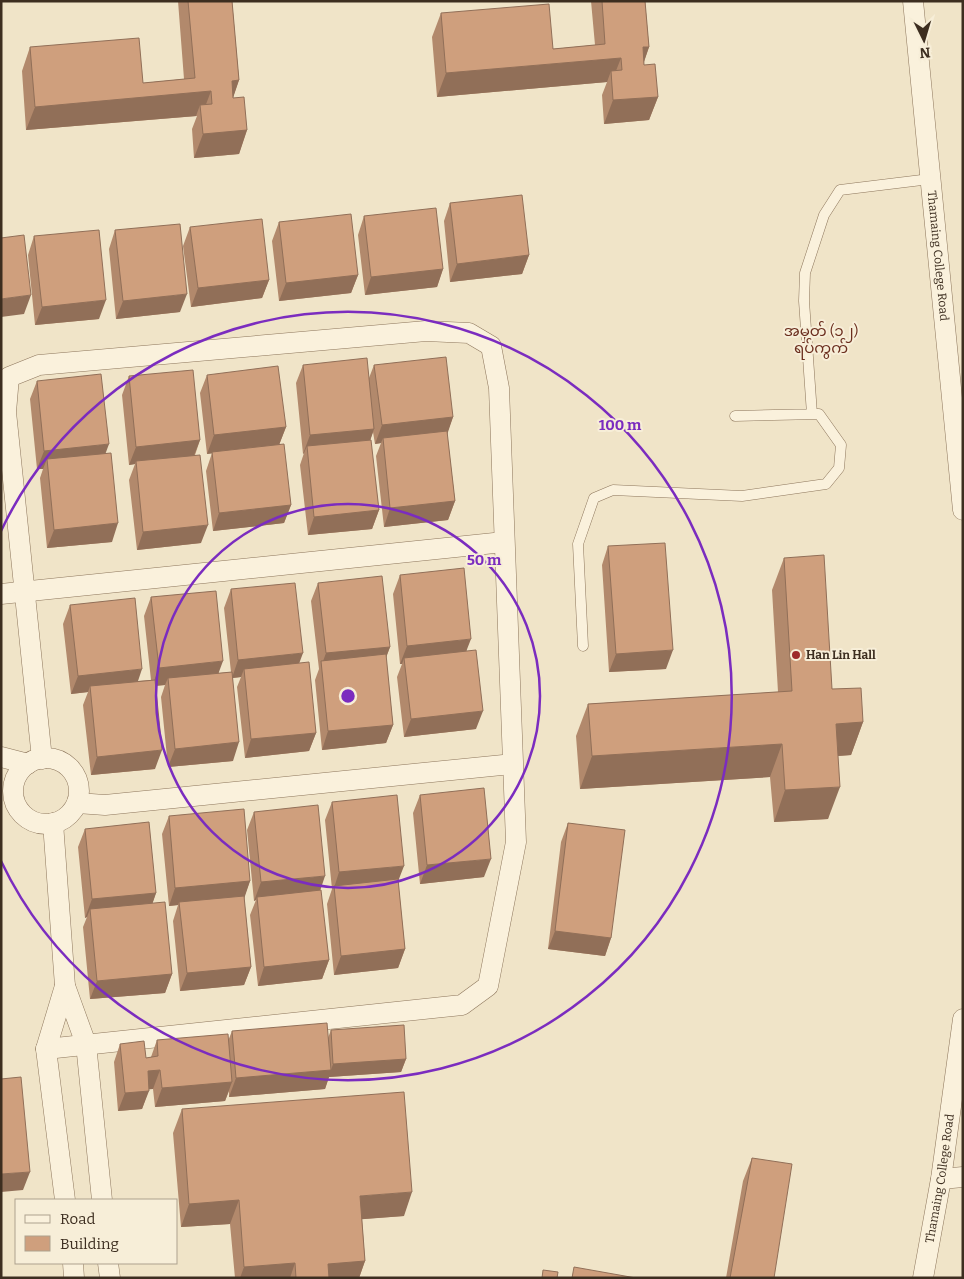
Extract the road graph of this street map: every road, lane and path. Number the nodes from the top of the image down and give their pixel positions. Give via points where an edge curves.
1 (913, 1) edge
2 (930, 179) junction
3 (812, 414) junction
4 (736, 416) dead end
5 (963, 510) edge
6 (504, 542) junction
7 (25, 592) junction
8 (1, 594) edge
9 (583, 646) dead end
10 (1, 757) edge
11 (35, 761) junction
12 (512, 764) junction
13 (77, 803) junction
14 (53, 823) junction
15 (65, 986) junction
16 (963, 1019) edge
17 (86, 1044) junction
18 (46, 1049) junction
19 (963, 1177) edge
20 (940, 1179) junction
21 (65, 1199) edge
22 (102, 1199) edge
23 (73, 1264) edge
24 (108, 1264) edge
25 (74, 1278) edge
26 (110, 1278) edge
27 (923, 1278) edge

1 - 2 street, Thamaing College Road
2 - 3 lane via 840,190 824,215 805,273
2 - 5 street, Thamaing College Road
3 - 4 lane
3 - 9 lane via 819,414 842,445 839,468 826,484 742,496 613,490 594,498 578,544
6 - 7 street
6 - 7 street via 499,388 490,346 469,333 426,331 39,365 9,377 6,412
6 - 12 street
7 - 8 street
7 - 11 street
10 - 11 street
11 - 13 street via 53,759 72,771 79,792
11 - 14 street via 14,781 16,804 31,820
12 - 13 street via 105,805
12 - 17 street via 516,842 488,986 462,1005
13 - 14 street via 63,819
14 - 15 street
15 - 17 street
15 - 18 street
16 - 20 street, Thamaing College Road
17 - 18 street
17 - 22 street
18 - 21 street
19 - 20 street
20 - 27 street, Thamaing College Road
23 - 25 street
24 - 26 street

